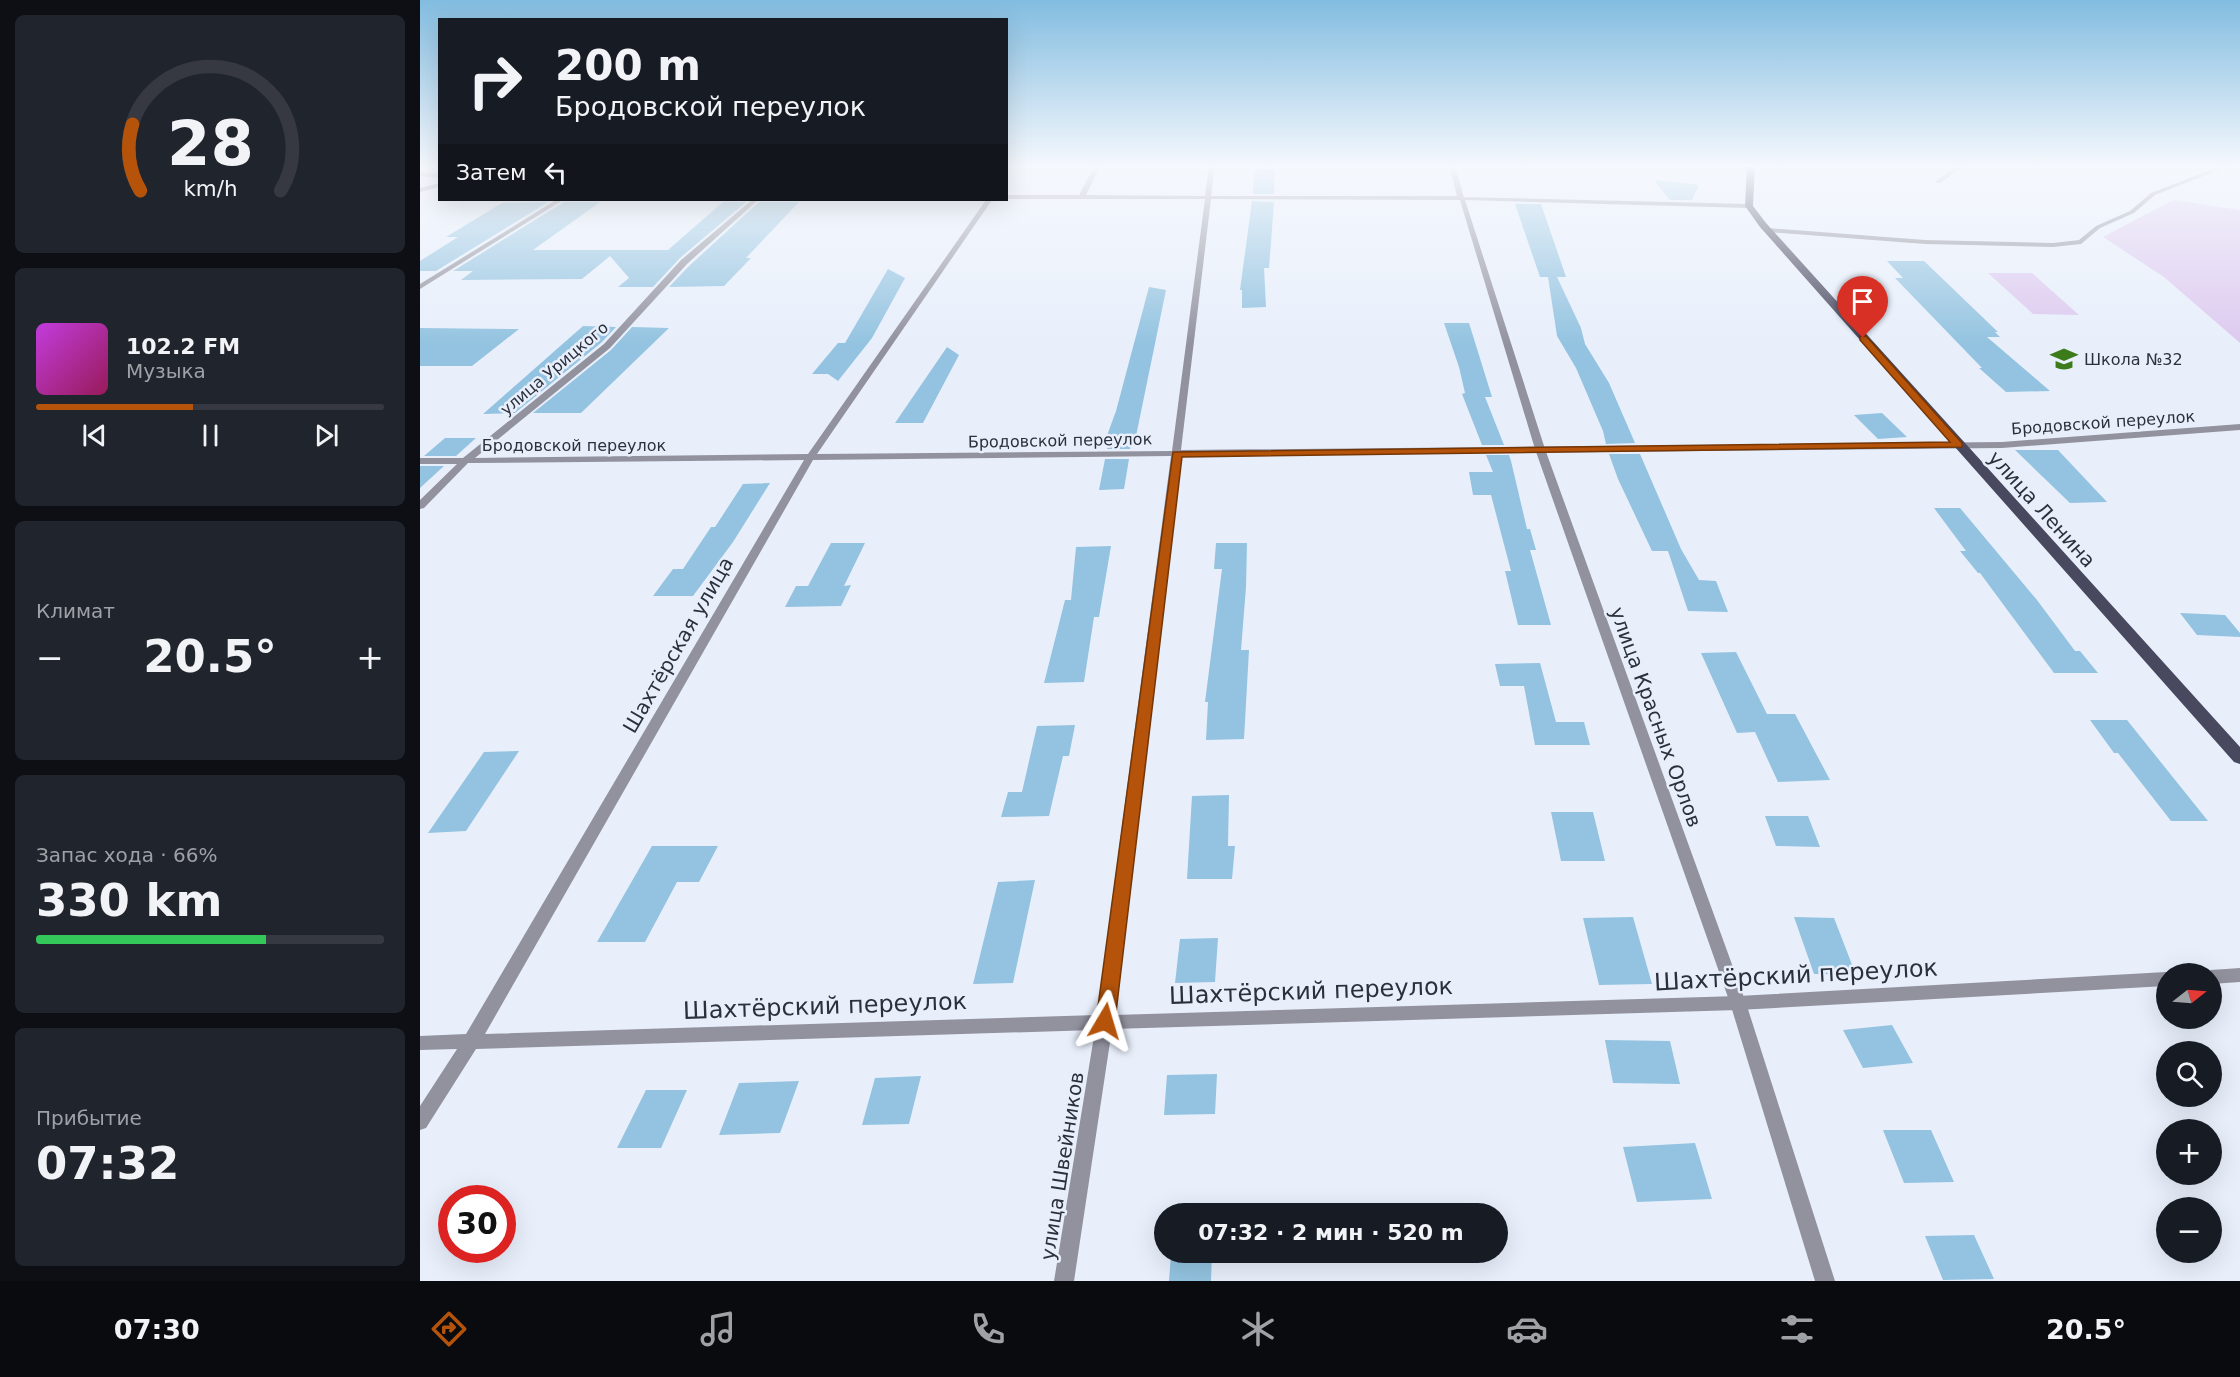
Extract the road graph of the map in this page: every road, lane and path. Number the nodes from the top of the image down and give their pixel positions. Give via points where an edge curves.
1 (520, 225) edge
2 (727, 225) edge
3 (972, 225) edge
4 (1204, 225) edge
5 (1469, 225) edge
6 (1764, 225) edge
7 (2103, 225) edge
8 (1768, 230) junction
9 (420, 287) edge
10 (2240, 427) edge
11 (1958, 445) junction
12 (1540, 449) junction
13 (1177, 454) junction
14 (809, 459) junction
15 (465, 461) junction
16 (420, 462) edge
17 (420, 506) edge
18 (2240, 758) edge
19 (2240, 975) edge
20 (2222, 976) edge
21 (2156, 980) edge
22 (1738, 1004) junction
23 (1105, 1021) junction
24 (471, 1042) junction
25 (420, 1043) edge
26 (420, 1122) edge
27 (1064, 1281) edge
28 (1825, 1281) edge

1 - 9 street
2 - 15 street, улица Урицкого via 684,261 607,346
3 - 14 street, Шахтёрская улица
4 - 13 street, улица Швейников
5 - 12 street, улица Красных Орлов
6 - 8 main road, улица Ленина
7 - 8 street via 2081,242 2053,245 1925,242
8 - 11 main road, улица Ленина
10 - 11 street, Бродовской переулок
11 - 12 street, Бродовской переулок
11 - 18 main road, улица Ленина
12 - 13 street, Бродовской переулок
12 - 22 street, улица Красных Орлов
13 - 14 street, Бродовской переулок
13 - 23 street, улица Швейников
14 - 15 street, Бродовской переулок
14 - 24 street, Шахтёрская улица
15 - 16 street, Бродовской переулок
15 - 17 street, улица Урицкого
19 - 20 street
21 - 22 street, Шахтёрский переулок
22 - 23 street, Шахтёрский переулок
22 - 28 street, улица Красных Орлов
23 - 24 street, Шахтёрский переулок
23 - 27 street, улица Швейников
24 - 25 street, Шахтёрский переулок
24 - 26 street, Шахтёрская улица

